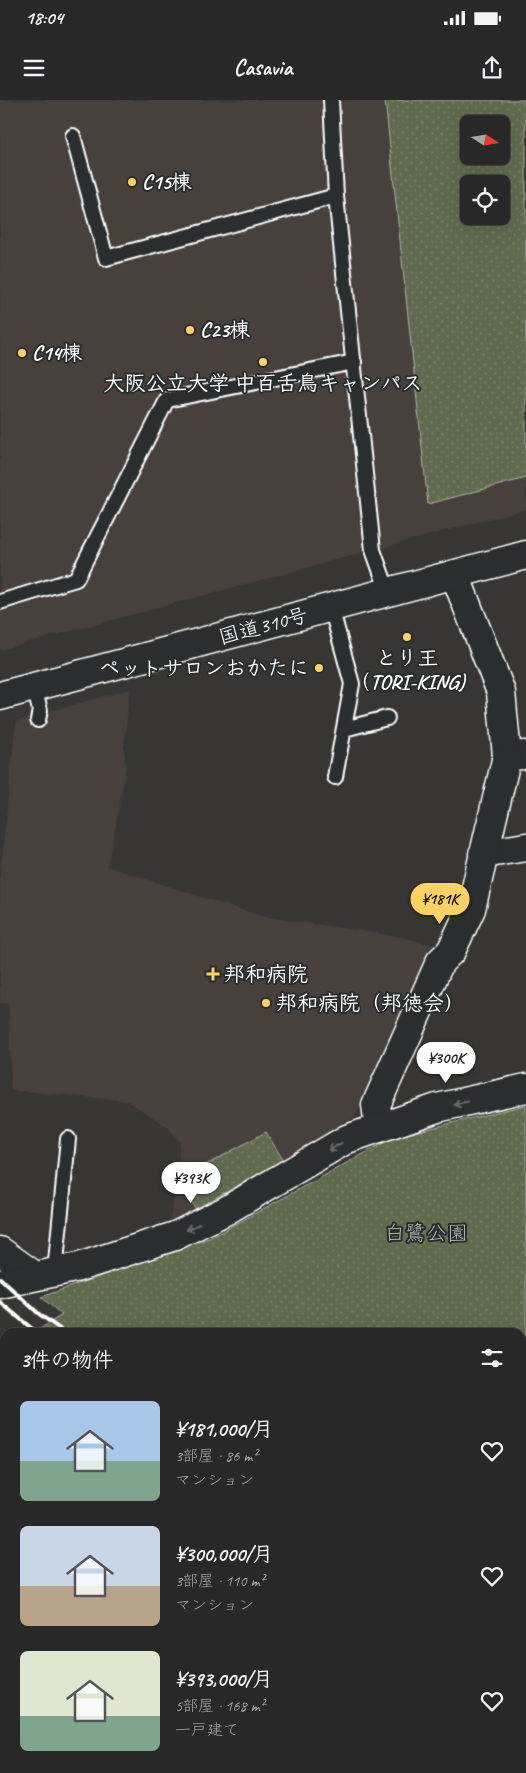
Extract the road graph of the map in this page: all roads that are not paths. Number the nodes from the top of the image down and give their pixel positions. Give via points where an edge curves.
1 (331, 100) edge
2 (73, 136) dead end
3 (336, 196) junction
4 (354, 362) junction
5 (526, 556) edge
6 (456, 575) junction
7 (388, 592) junction
8 (0, 602) edge
9 (331, 607) junction
10 (34, 688) junction
11 (0, 696) edge
12 (387, 718) dead end
13 (38, 720) dead end
14 (344, 729) junction
15 (517, 755) edge
16 (335, 777) dead end
17 (526, 847) edge
18 (483, 854) junction
19 (526, 1088) edge
20 (379, 1127) junction
21 (68, 1139) dead end
22 (0, 1251) edge
23 (45, 1274) junction
24 (0, 1284) edge

1 - 3 lane
2 - 3 lane via 106,258
3 - 4 lane
4 - 7 lane via 373,550
4 - 8 lane via 167,400 76,579
5 - 6 main road, 国道310号
6 - 7 main road, 国道310号
6 - 15 main road via 501,692
7 - 9 main road, 国道310号
9 - 10 main road, 国道310号
9 - 14 lane via 352,684
10 - 11 main road, 国道310号
10 - 13 lane via 40,710
12 - 14 lane
14 - 16 lane
15 - 18 main road
17 - 18 main road
18 - 20 main road via 471,909 450,951 440,962 376,1105
19 -> 20 main road via 437,1108
20 -> 23 main road via 347,1139 227,1210 174,1236 79,1267
21 - 23 lane
22 - 23 main road
23 - 24 main road

